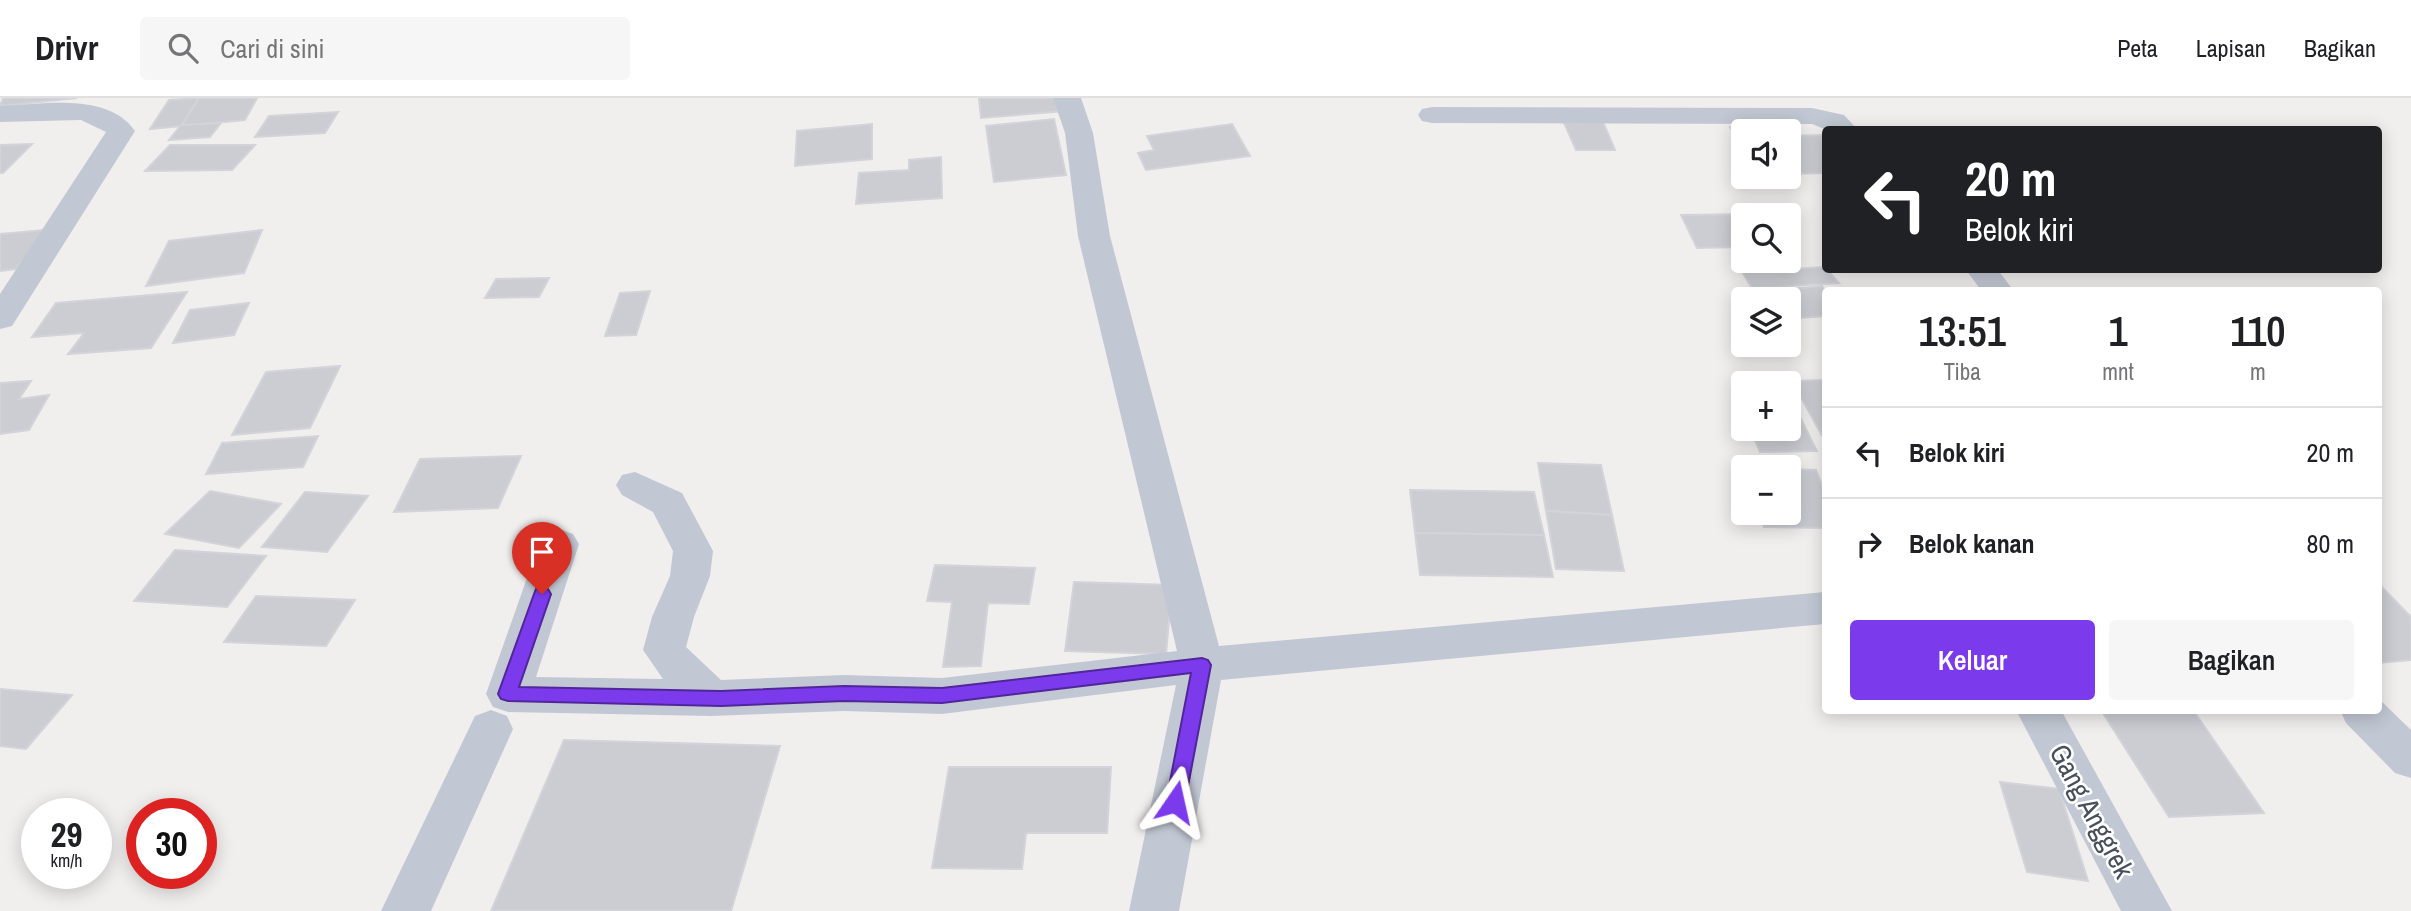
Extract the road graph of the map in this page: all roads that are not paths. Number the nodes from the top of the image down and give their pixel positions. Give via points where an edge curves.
1 (128, 98) edge
2 (1068, 98) edge
3 (0, 114) edge
4 (1432, 116) dead end
5 (117, 125) junction
6 (1840, 126) edge
7 (0, 318) edge
8 (635, 485) dead end
9 (559, 544) dead end
10 (1822, 608) edge
11 (1202, 665) junction
12 (711, 698) junction
13 (2040, 714) edge
14 (2366, 714) edge
15 (491, 729) dead end
16 (2411, 759) edge
17 (406, 911) edge
18 (1154, 911) edge
19 (2147, 911) edge

1 - 5 street
2 - 11 street via 1079,133 1094,236
3 - 5 street via 82,112
4 - 6 street via 1812,116
5 - 7 street via 121,131
8 - 12 street via 668,503 693,551 690,576 664,650
9 - 12 street via 508,694
10 - 11 street
11 - 12 street via 942,696 844,693
11 - 18 street
13 - 19 street, Gang Anggrek
14 - 16 street
15 - 17 street

